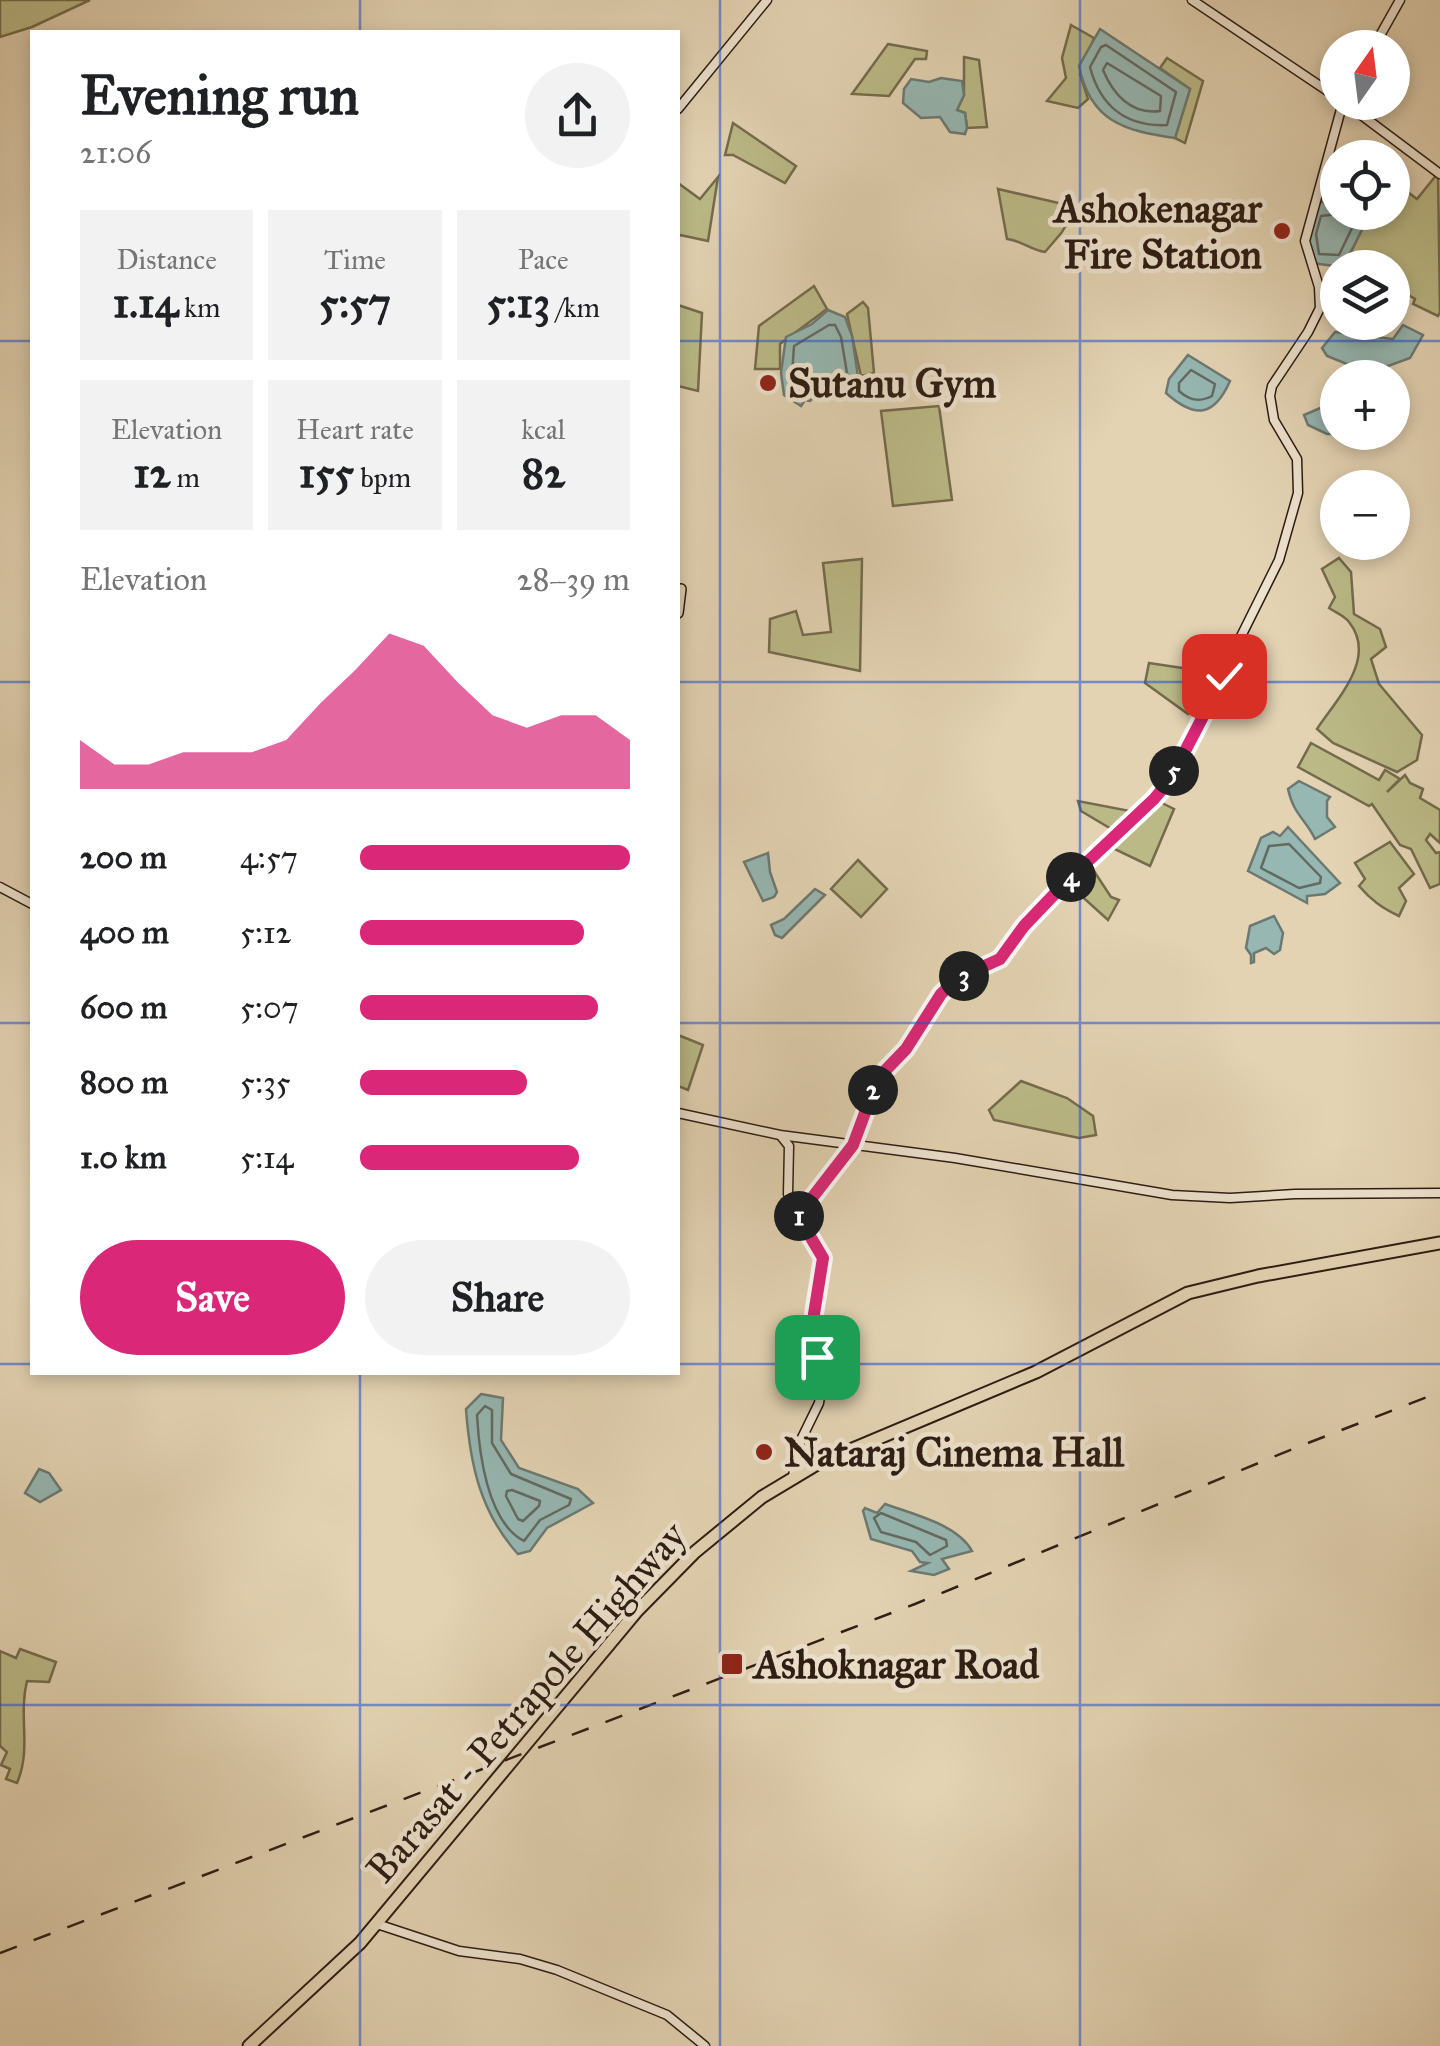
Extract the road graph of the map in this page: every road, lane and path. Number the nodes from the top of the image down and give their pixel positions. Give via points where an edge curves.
1 (766, 0) edge
2 (1192, 0) edge
3 (1400, 0) edge
4 (1383, 30) edge
5 (1320, 86) edge
6 (680, 107) edge
7 (1337, 120) edge
8 (1368, 120) edge
9 (1440, 174) edge
10 (0, 887) edge
11 (30, 900) edge
12 (680, 1114) edge
13 (780, 1135) junction
14 (853, 1145) junction
15 (1440, 1193) edge
16 (798, 1216) junction
17 (1440, 1243) edge
18 (796, 1453) junction
19 (811, 1467) junction
20 (793, 1477) junction
21 (377, 1924) junction
22 (249, 2046) edge
23 (705, 2046) edge

1 - 6 main road
2 - 5 main road
3 - 4 main road
7 - 14 main road via 1305,241 1320,308 1270,396 1300,478 1279,560 1161,792 1066,882 1000,959 948,986 878,1078
8 - 9 main road
10 - 11 main road
12 - 13 main road
13 - 14 main road
13 - 16 main road via 789,1146 788,1194
14 - 15 main road via 1172,1195
14 - 16 main road
16 - 18 main road via 823,1258 814,1314 822,1387
17 - 19 highway, Barasat - Petrapole Highway via 1188,1293 1036,1372
18 - 19 main road
18 - 20 main road
19 - 20 highway, Barasat - Petrapole Highway
20 - 21 highway, Barasat - Petrapole Highway via 719,1530 637,1612
21 - 22 highway, Barasat - Petrapole Highway
21 - 23 main road via 459,1951 572,1975 668,2015

